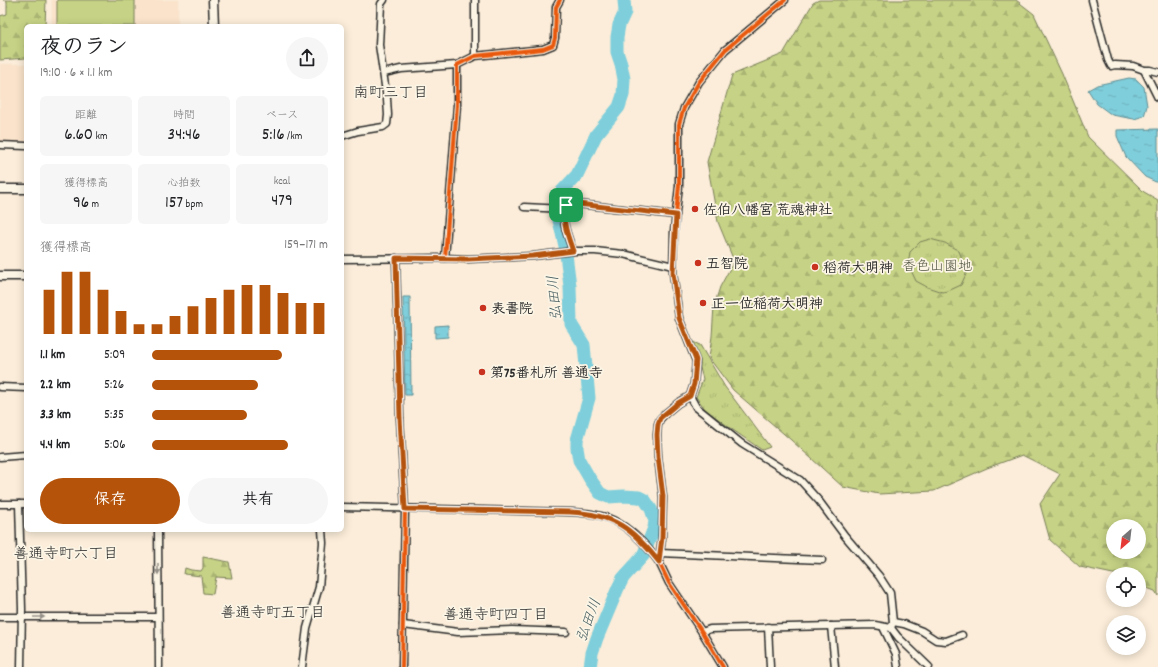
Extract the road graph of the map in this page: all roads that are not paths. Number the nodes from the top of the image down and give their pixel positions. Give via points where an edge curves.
1 (213, 0) edge
2 (384, 0) edge
3 (475, 0) edge
4 (560, 0) edge
5 (785, 0) edge
6 (1092, 0) edge
7 (214, 24) edge
8 (475, 56) junction
9 (457, 65) junction
10 (1144, 70) junction
11 (1158, 72) edge
12 (384, 73) junction
13 (1158, 98) edge
14 (344, 135) edge
15 (0, 145) edge
16 (24, 146) edge
17 (0, 189) edge
18 (24, 189) edge
19 (524, 207) dead end
20 (564, 209) junction
21 (676, 215) junction
22 (572, 252) junction
23 (396, 258) junction
24 (445, 258) junction
25 (344, 259) edge
26 (673, 266) junction
27 (0, 276) edge
28 (24, 276) edge
29 (0, 388) edge
30 (24, 388) edge
31 (690, 396) junction
32 (24, 455) edge
33 (0, 457) edge
34 (0, 504) edge
35 (19, 504) junction
36 (24, 504) edge
37 (344, 507) edge
38 (405, 509) junction
39 (158, 532) edge
40 (322, 532) edge
41 (660, 553) junction
42 (822, 560) dead end
43 (659, 562) junction
44 (0, 617) edge
45 (22, 617) junction
46 (158, 617) junction
47 (403, 625) junction
48 (892, 625) junction
49 (831, 626) junction
50 (768, 627) junction
51 (883, 627) junction
52 (566, 632) dead end
53 (702, 632) junction
54 (962, 635) dead end
55 (21, 667) edge
56 (159, 667) edge
57 (302, 667) edge
58 (402, 667) edge
59 (723, 667) edge
60 (770, 667) edge
61 (835, 667) edge
62 (898, 667) edge
63 (929, 667) edge

1 - 7 street
2 - 12 street via 381,4 379,45
3 - 8 street
4 - 8 street via 556,7 553,45 543,49
5 - 21 street via 725,50 699,82 684,108 679,124 679,186
6 - 10 street via 1111,66 1134,66
8 - 9 street
9 - 12 street
9 - 24 street via 457,105
10 - 11 street
10 - 13 street
12 - 14 street via 387,124
15 - 16 street
17 - 18 street
19 - 20 street
20 - 21 street via 569,203
20 - 22 street via 564,224
21 - 26 street
22 - 24 street via 476,259
22 - 26 street via 623,254
23 - 24 street
23 - 25 street
23 - 38 street
26 - 31 street via 679,318 696,360
27 - 28 street
29 - 30 street
31 - 41 street via 660,418 658,424 658,457 663,496
31 - 48 street via 696,406 742,444 800,480 819,501 879,576 890,594
32 - 33 street
34 - 35 street
35 - 36 street
35 - 45 street
37 - 38 street
38 - 43 street via 570,512 596,515 614,520 631,532
38 - 47 street
39 -> 46 street
40 - 57 street via 319,587 307,628
41 - 42 street
41 - 43 street
43 - 53 street via 669,583
44 - 45 street
45 -> 46 street
45 - 55 street
46 - 56 street
47 - 52 street via 458,632
47 - 58 street
48 - 51 street
48 - 54 street via 904,624 936,640 946,641
48 - 63 street via 898,636
49 - 50 street
49 - 51 street
49 - 61 street
50 - 53 street via 710,629
50 - 60 street
51 - 62 street via 896,654
53 - 59 street

